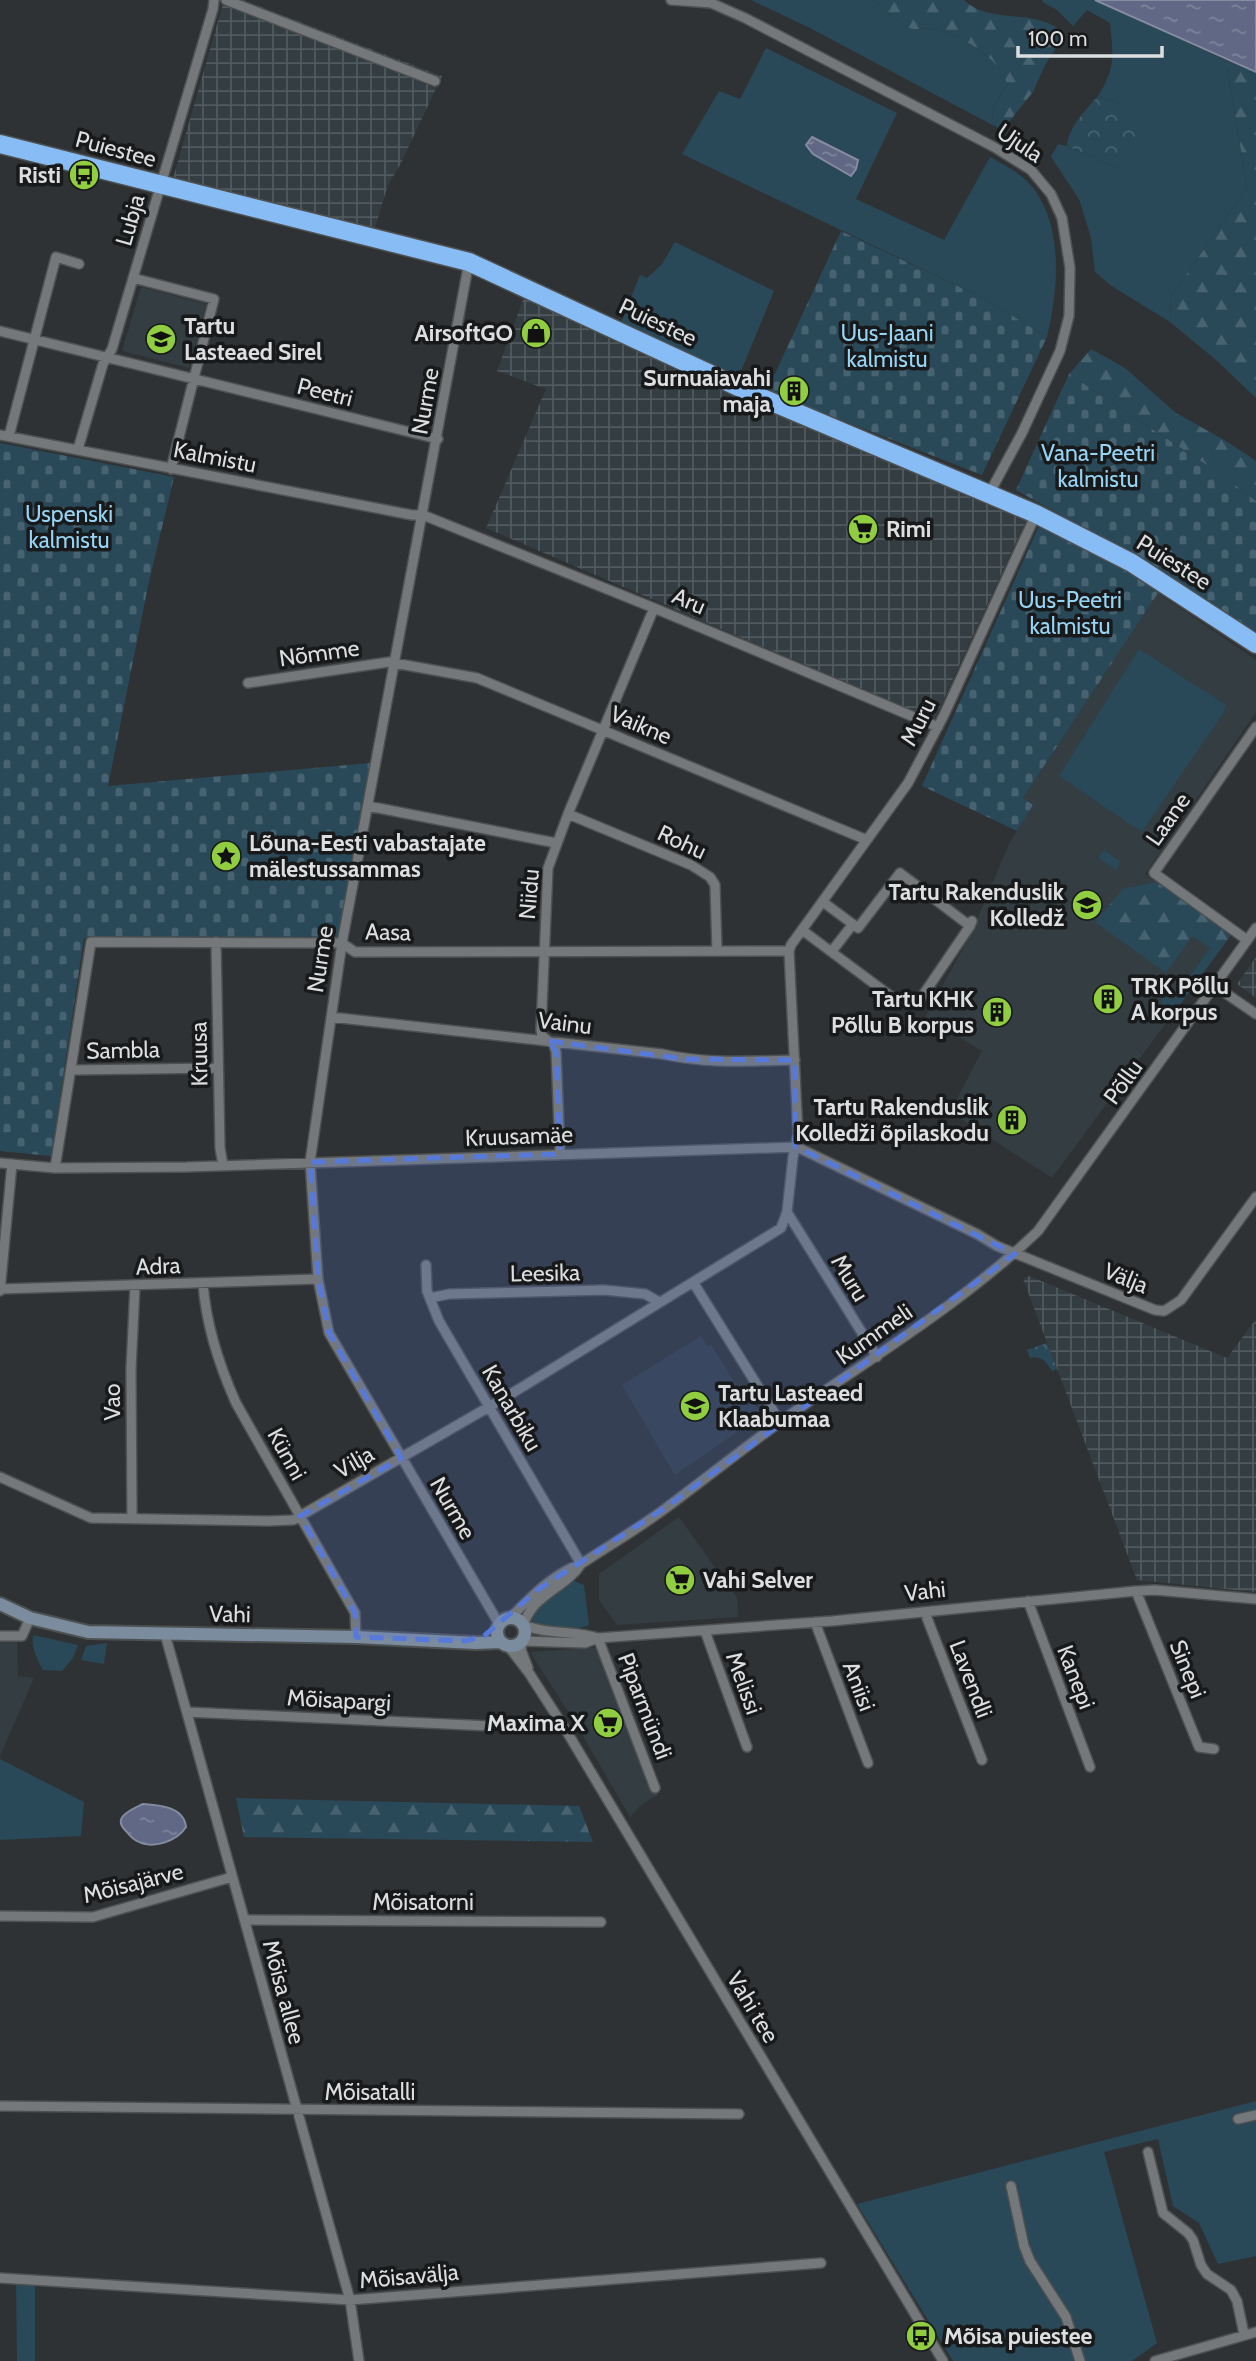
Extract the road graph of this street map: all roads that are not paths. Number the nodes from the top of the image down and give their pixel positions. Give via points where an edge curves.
1 (214, 0) edge
2 (226, 0) edge
3 (671, 0) edge
4 (435, 81) dead end
5 (0, 144) edge
6 (160, 185) junction
7 (469, 262) junction
8 (79, 264) dead end
9 (132, 278) junction
10 (0, 331) edge
11 (34, 339) junction
12 (107, 357) junction
13 (193, 379) junction
14 (4, 436) edge
15 (438, 439) junction
16 (78, 449) junction
17 (171, 469) junction
18 (989, 494) junction
19 (423, 514) junction
20 (1036, 514) junction
21 (654, 608) junction
22 (1256, 644) edge
23 (396, 662) junction
24 (248, 683) dead end
25 (938, 727) junction
26 (1256, 727) edge
27 (604, 730) junction
28 (368, 806) junction
29 (568, 814) junction
30 (867, 840) junction
31 (556, 843) junction
32 (822, 902) junction
33 (853, 924) junction
34 (1256, 928) edge
35 (802, 930) junction
36 (1247, 940) junction
37 (216, 942) junction
38 (342, 943) junction
39 (717, 951) junction
40 (789, 951) junction
41 (832, 951) junction
42 (544, 952) junction
43 (1215, 986) junction
44 (1256, 1014) edge
45 (331, 1017) junction
46 (549, 1041) junction
47 (795, 1060) junction
48 (218, 1068) junction
49 (71, 1070) junction
50 (795, 1148) junction
51 (560, 1154) junction
52 (310, 1162) junction
53 (0, 1163) edge
54 (12, 1164) junction
55 (223, 1165) junction
56 (55, 1168) junction
57 (1256, 1197) edge
58 (787, 1212) junction
59 (1015, 1254) junction
60 (426, 1265) dead end
61 (318, 1279) junction
62 (693, 1282) junction
63 (203, 1283) junction
64 (135, 1286) junction
65 (0, 1290) edge
66 (430, 1298) junction
67 (659, 1303) junction
68 (877, 1357) junction
69 (489, 1407) junction
70 (780, 1422) junction
71 (401, 1458) junction
72 (0, 1477) edge
73 (300, 1516) junction
74 (132, 1518) junction
75 (582, 1564) junction
76 (1136, 1591) junction
77 (1256, 1599) edge
78 (1028, 1601) junction
79 (0, 1604) edge
80 (927, 1612) junction
81 (512, 1617) junction
82 (30, 1618) junction
83 (814, 1622) junction
84 (524, 1625) junction
85 (498, 1626) junction
86 (705, 1631) junction
87 (165, 1634) junction
88 (0, 1636) edge
89 (356, 1637) junction
90 (598, 1638) junction
91 (465, 1641) junction
92 (522, 1641) junction
93 (504, 1644) junction
94 (529, 1673) junction
95 (187, 1712) junction
96 (490, 1726) dead end
97 (747, 1747) dead end
98 (1214, 1749) dead end
99 (982, 1760) dead end
100 (869, 1763) dead end
101 (1090, 1767) dead end
102 (655, 1788) dead end
103 (232, 1877) junction
104 (0, 1916) edge
105 (245, 1920) junction
106 (601, 1922) dead end
107 (0, 2106) edge
108 (297, 2110) junction
109 (739, 2114) dead end
110 (1256, 2115) edge
111 (1238, 2119) dead end
112 (1148, 2152) dead end
113 (1011, 2186) dead end
114 (821, 2263) dead end
115 (0, 2278) edge
116 (350, 2300) junction
117 (1256, 2332) edge
118 (1244, 2334) junction
119 (359, 2361) edge
120 (943, 2361) edge
121 (1080, 2361) edge
122 (1155, 2361) edge

1 - 6 street, Lubja
2 - 4 street
3 - 18 street, Ujula via 712,3 769,30 994,147 1031,170 1051,194 1068,243 1066,334
5 - 6 highway, Puiestee
6 - 7 highway, Puiestee
6 - 9 street, Lubja
7 - 15 street, Nurme
7 - 18 highway, Puiestee via 760,397
8 - 11 street via 56,257
9 - 12 street, Lubja
9 - 13 street via 214,299
10 - 11 street, Peetri
11 - 12 street, Peetri
11 - 14 street
12 - 13 street, Peetri
12 - 16 street, Lubja
13 - 15 street, Peetri
13 - 17 street
14 - 16 street, Kalmistu
15 - 19 street, Nurme
16 - 17 street, Kalmistu
17 - 19 street, Kalmistu
18 - 20 highway, Puiestee
19 - 21 street, Aru
19 - 23 street, Nurme
20 - 22 highway, Puiestee via 1132,563
20 - 25 street, Muru
21 - 25 street, Aru
21 - 27 street, Niidu
23 - 24 street, Nõmme
23 - 27 street, Vaikne via 477,678
23 - 28 street, Nurme
25 - 30 street, Muru via 908,783
26 - 36 street, Laane via 1154,873
27 - 29 street, Niidu
27 - 30 street, Vaikne
28 - 31 street
28 - 38 street, Nurme
29 - 31 street, Niidu
29 - 39 street, Rohu via 691,864 710,877 715,885
30 - 32 street, Muru
31 - 42 street, Niidu via 548,868
32 - 33 street
32 - 35 street, Muru
33 - 41 street
33 - 41 street via 858,928 900,873 971,923 913,1004 896,1000
34 - 36 street, Põllu
35 - 40 street, Muru
35 - 41 street
36 - 43 street, Põllu
37 - 38 street, Aasa
37 - 48 street, Kruusa
37 - 49 street, Aasa via 91,942
38 - 42 street, Aasa via 355,952
38 - 45 street, Nurme
39 - 40 street, Aasa
39 - 42 street, Aasa
40 - 47 street
42 - 46 street, Niidu via 541,1030
43 - 44 street
43 - 59 street, Põllu via 1038,1231
45 - 46 street, Vainu
45 - 52 street, Nurme
46 - 47 street, Vainu via 723,1062
46 - 51 street, Niidu via 555,1052
47 - 50 street
48 - 49 street, Sambla
48 - 55 street, Kruusa
49 - 56 street, Aasa
50 - 51 street, Kruusamäe
50 - 58 street
50 - 59 street, Kruusamäe
51 - 52 street, Kruusamäe
52 - 55 street, Kruusamäe
52 - 61 street, Nurme
53 - 54 street, Kruusamäe
54 - 56 street, Kruusamäe
54 - 65 street
55 - 56 street, Kruusamäe
57 - 59 street, Välja via 1181,1300 1164,1311
58 - 62 street, Vilja via 781,1228
58 - 68 street, Muru
59 - 68 street, Kummeli
60 - 66 street, Kanarbiku
61 - 63 street, Adra
61 - 71 street, Nurme via 329,1333
62 - 67 street, Vilja
62 - 70 street
63 - 64 street, Adra
63 - 73 street, Künni via 221,1371
64 - 65 street, Adra
64 - 74 street, Vao
66 - 67 street, Leesika via 604,1290 645,1294
66 - 69 street, Kanarbiku
67 - 69 street, Vilja
68 - 70 street, Kummeli
69 - 71 street, Vilja
69 - 75 street, Kanarbiku
70 - 75 street, Kummeli
71 - 73 street, Vilja
71 - 85 street, Nurme
72 - 74 street, Vilja via 91,1518
73 - 74 street, Vilja via 268,1521
73 - 89 street, Künni via 355,1613
75 - 81 street, Kummeli via 539,1589
75 - 84 street, Kummeli via 533,1605
76 - 77 street, Vahi
76 - 78 street, Vahi
76 - 98 street, Sinepi via 1199,1747
78 - 80 street, Vahi
78 - 101 street, Kanepi
79 - 82 street, Vahi
80 - 83 street, Vahi
80 - 99 street, Lavendli
81 - 84 street
81 - 85 street
82 - 87 street, Vahi via 88,1632
82 - 88 street via 22,1636
83 - 86 street, Vahi
83 - 100 street, Aniisi
84 - 90 street, Vahi
84 - 92 street
85 - 91 street, Vahi
85 - 93 street
86 - 90 street, Vahi
86 - 97 street, Melissi
87 - 89 street, Vahi
87 - 95 street, Mõisa allee
89 - 91 street, Vahi
90 - 92 street, Vahi via 585,1643
90 - 102 street, Piparmündi
91 - 93 street, Vahi
92 - 93 street
92 - 94 street, Vahi tee
93 - 94 street, Vahi tee
94 - 120 street, Vahi tee
95 - 96 street, Mõisapargi
95 - 103 street, Mõisa allee
103 - 104 street, Mõisajärve via 93,1917
103 - 105 street, Mõisa allee
105 - 106 street, Mõisatorni
105 - 108 street, Mõisa allee
107 - 108 street, Mõisatalli
108 - 109 street, Mõisatalli
108 - 116 street, Mõisa allee
110 - 111 street
112 - 118 street via 1163,2213 1188,2233 1207,2274 1231,2290
113 - 121 street via 1030,2261 1066,2317
114 - 116 street, Mõisavälja
115 - 116 street, Mõisavälja
116 - 119 street, Mõisa allee
117 - 118 street
118 - 122 street

